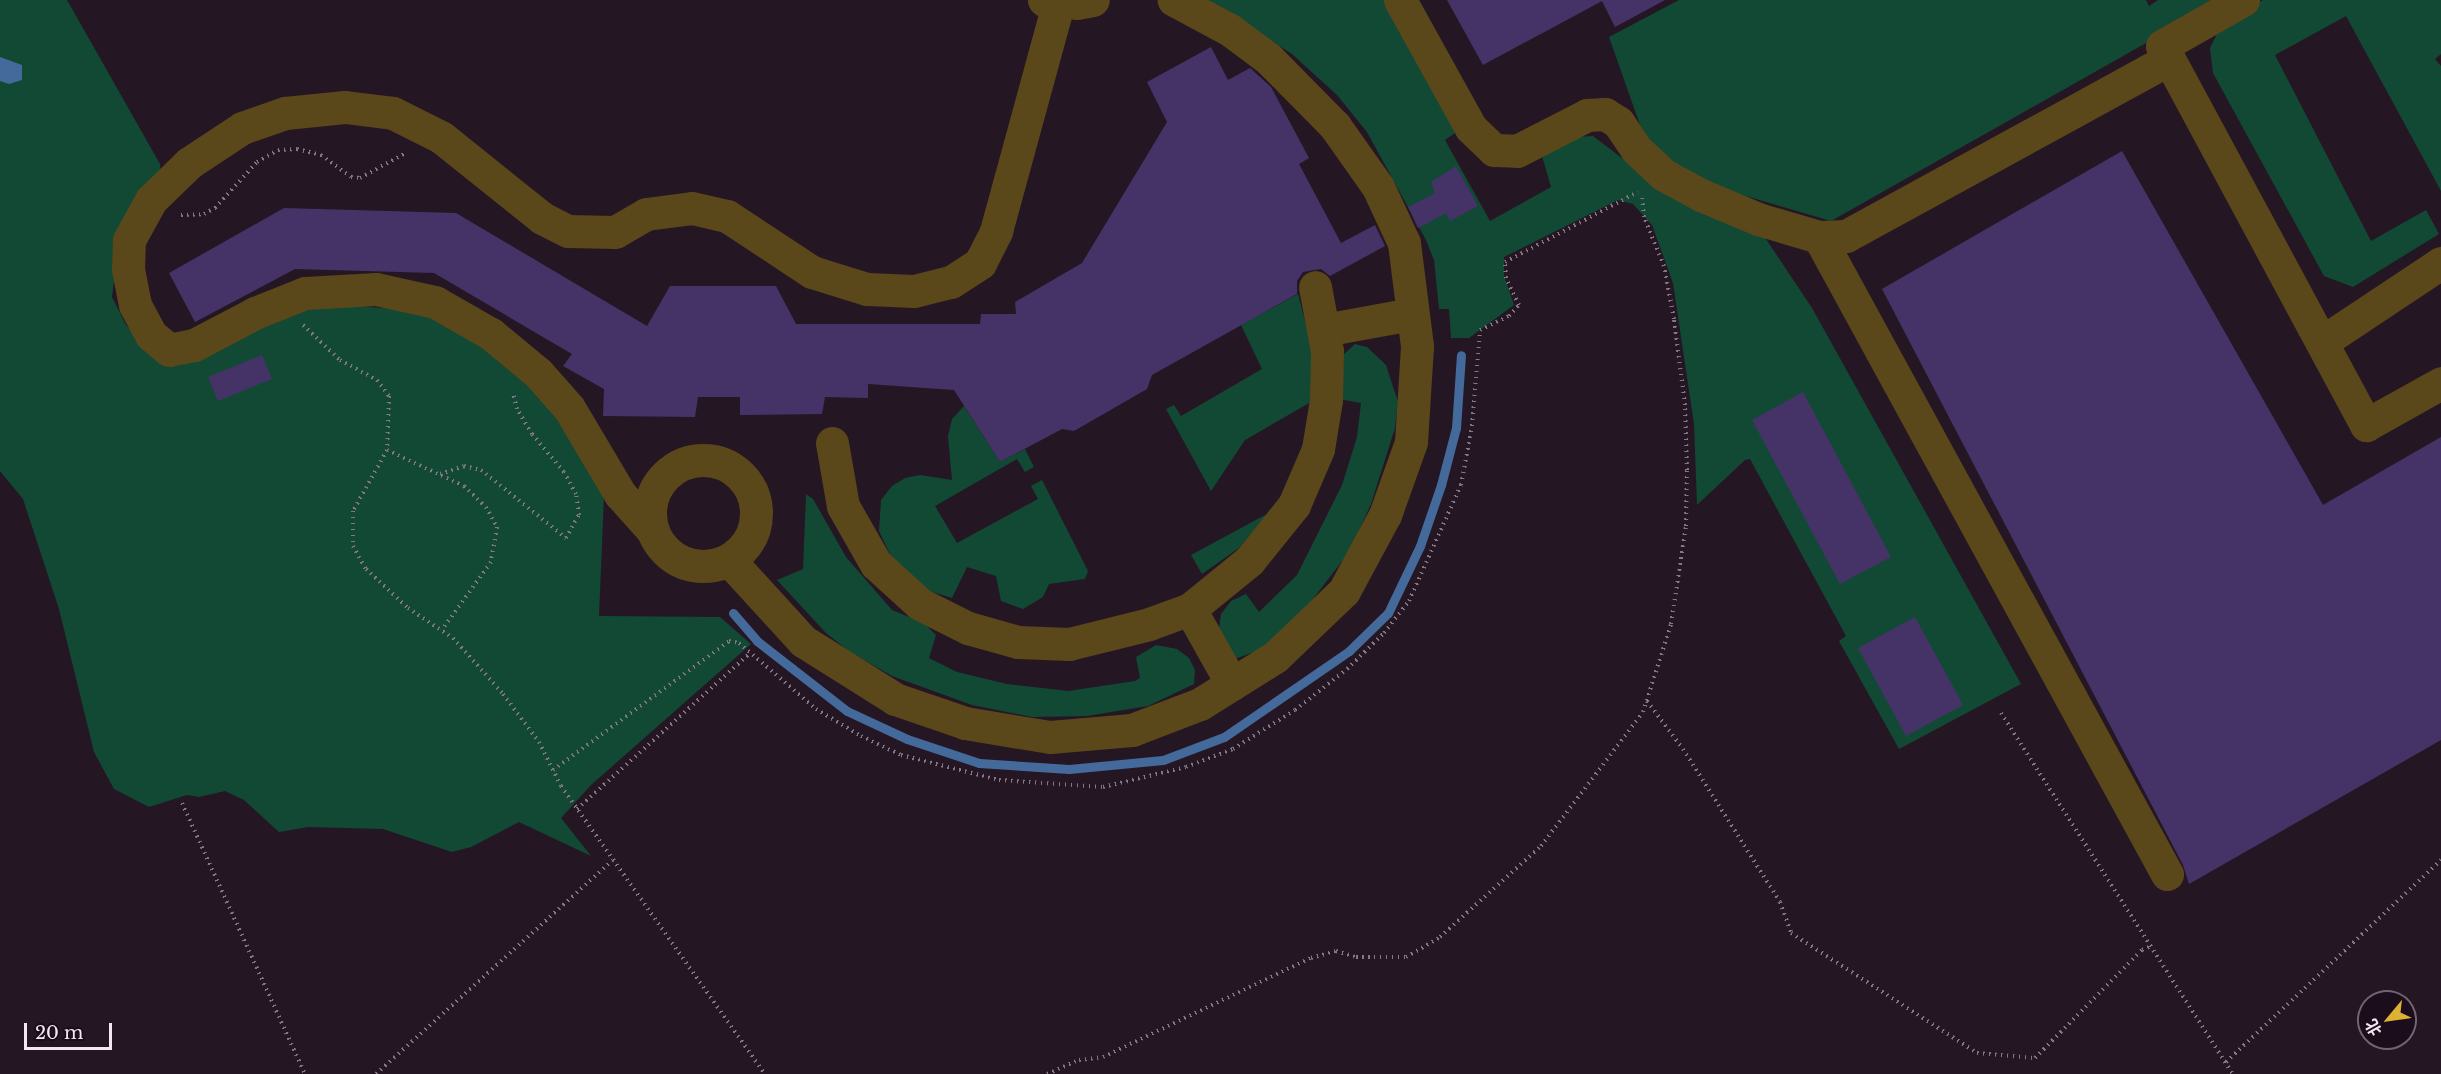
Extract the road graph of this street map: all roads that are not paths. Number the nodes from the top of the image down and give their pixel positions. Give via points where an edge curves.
1 (1093, 0) edge
2 (1174, 0) edge
3 (1400, 0) edge
4 (2242, 0) edge
5 (1052, 1) edge
6 (2169, 59) junction
7 (1819, 237) junction
8 (2441, 263) edge
9 (1315, 287) dead end
10 (1412, 314) junction
11 (1324, 330) junction
12 (2322, 342) junction
13 (2441, 383) edge
14 (832, 443) dead end
15 (653, 531) junction
16 (729, 560) junction
17 (1191, 609) junction
18 (1232, 684) junction
19 (2167, 874) dead end

1 - 5 street
2 - 10 street via 1230,30 1269,59 1335,126 1378,187 1404,243
3 - 7 street via 1482,142 1494,150 1517,151 1587,115 1605,114 1618,122 1636,149 1664,175 1758,219
4 - 6 street via 2162,46
5 - 15 street via 996,231 980,263 951,282 914,291 867,289 812,272 728,216 692,207 646,214 615,232 568,231 542,218 435,134 393,113 345,107 285,113 242,128 189,163 151,200 129,240 128,268 135,305 152,335 169,350 194,345 305,293 376,289 435,302 501,342 538,373 569,408 620,494
6 - 7 street via 1846,236
6 - 12 street
7 - 19 street
8 - 12 street
9 - 11 street
10 - 11 street
10 - 18 street via 1417,346 1411,442 1385,515 1344,591 1275,657
11 - 17 street via 1328,351 1322,430 1294,505 1249,561
12 - 13 street via 2366,425
14 - 17 street via 843,506 876,564 920,604 968,628 1018,642 1070,644
15 - 16 street via 662,548 676,560 711,566
15 - 16 street via 653,495 662,479 676,467 693,461 726,465 739,474 755,503 751,536
16 - 18 street via 803,641 895,699 965,723 1050,737 1132,730 1200,704
17 - 18 street

